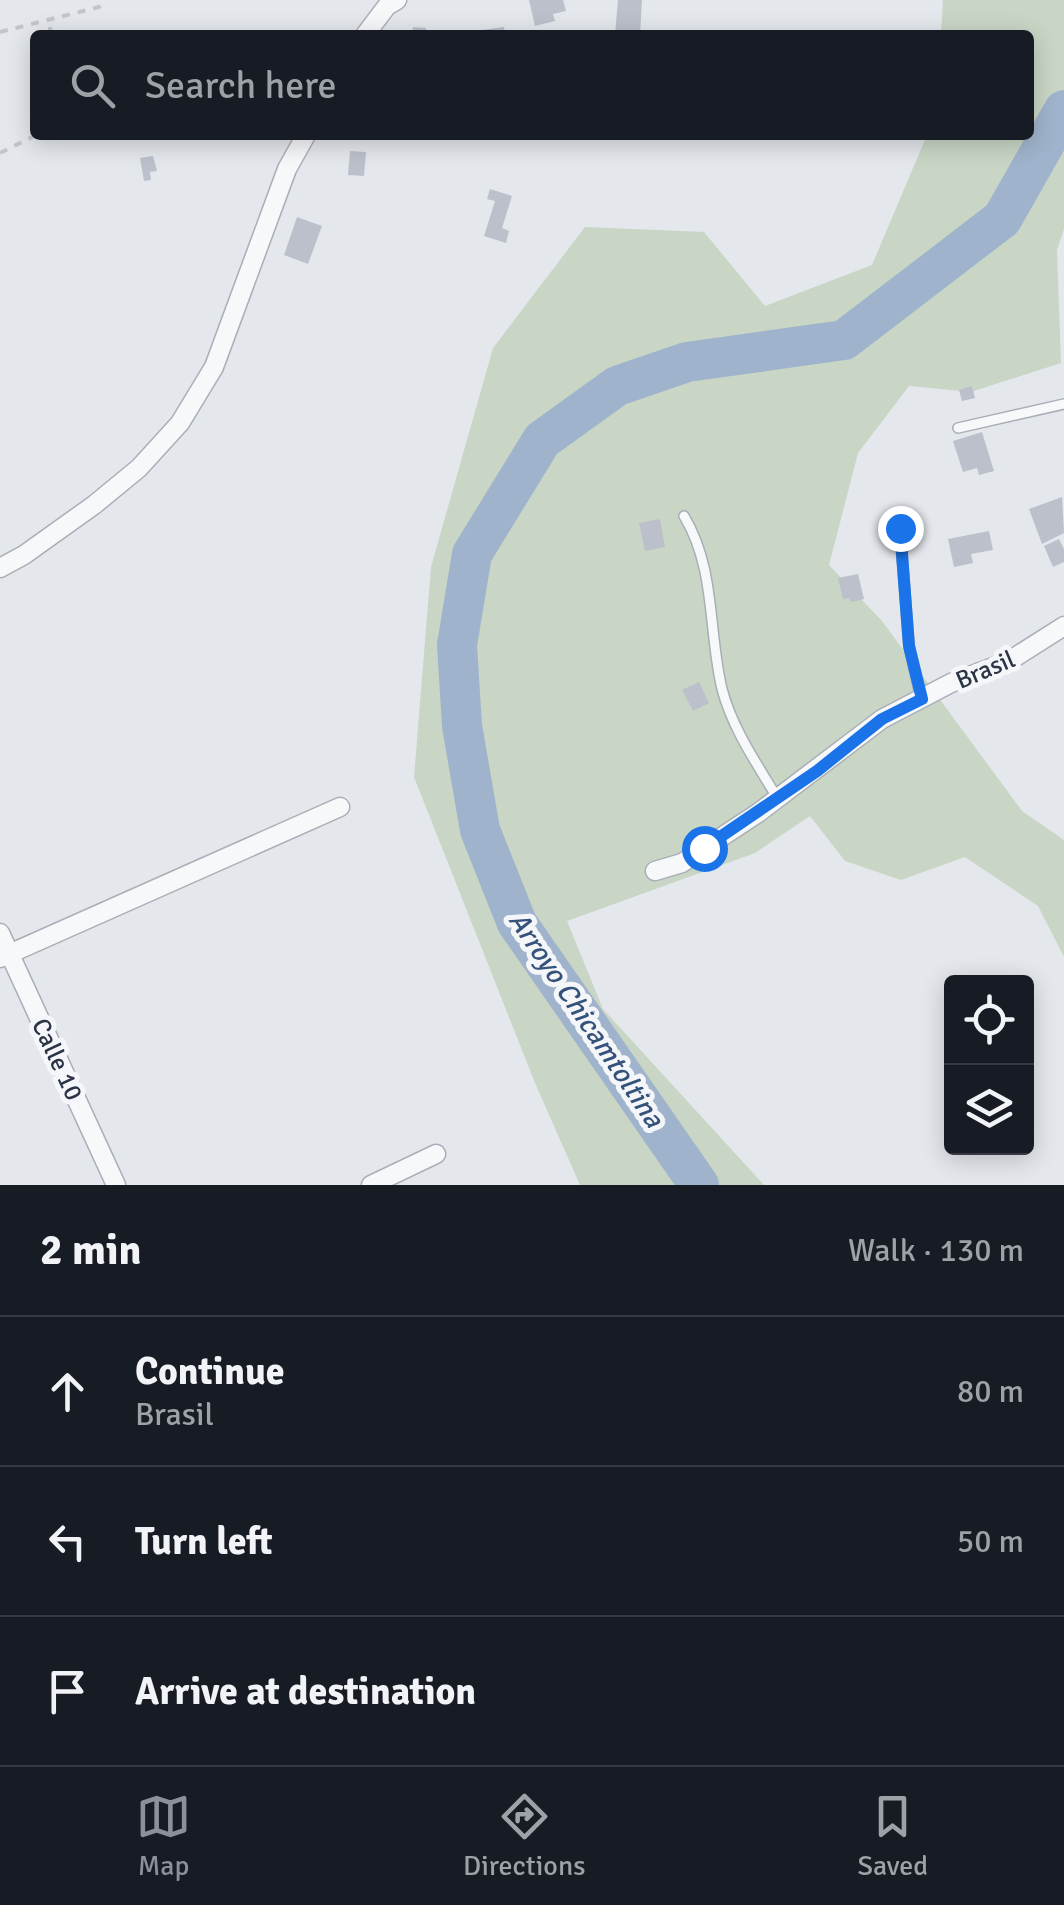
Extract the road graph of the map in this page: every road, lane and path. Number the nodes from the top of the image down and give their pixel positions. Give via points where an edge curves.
1 (106, 0) edge
2 (397, 0) edge
3 (52, 19) junction
4 (51, 30) edge
5 (368, 30) edge
6 (0, 32) edge
7 (30, 139) edge
8 (303, 140) edge
9 (0, 153) edge
10 (1064, 404) edge
11 (958, 428) dead end
12 (684, 516) dead end
13 (900, 528) dead end
14 (0, 568) edge
15 (1064, 626) edge
16 (922, 699) junction
17 (778, 799) junction
18 (340, 807) dead end
19 (655, 871) dead end
20 (0, 933) edge
21 (5, 956) edge
22 (436, 1154) dead end
23 (116, 1185) edge
24 (371, 1185) edge

1 - 3 path
2 - 5 street
3 - 4 path
3 - 6 path
7 - 9 path
8 - 14 street via 214,367 180,423 140,468
10 - 11 lane
12 - 17 lane via 708,581 722,690
13 - 16 lane via 909,646
15 - 16 street, Brasil via 1008,661
16 - 17 street, Brasil via 882,719
17 - 19 street, Brasil via 682,863
18 - 21 street
20 - 21 street, Calle 10
21 - 23 street, Calle 10
22 - 24 street

